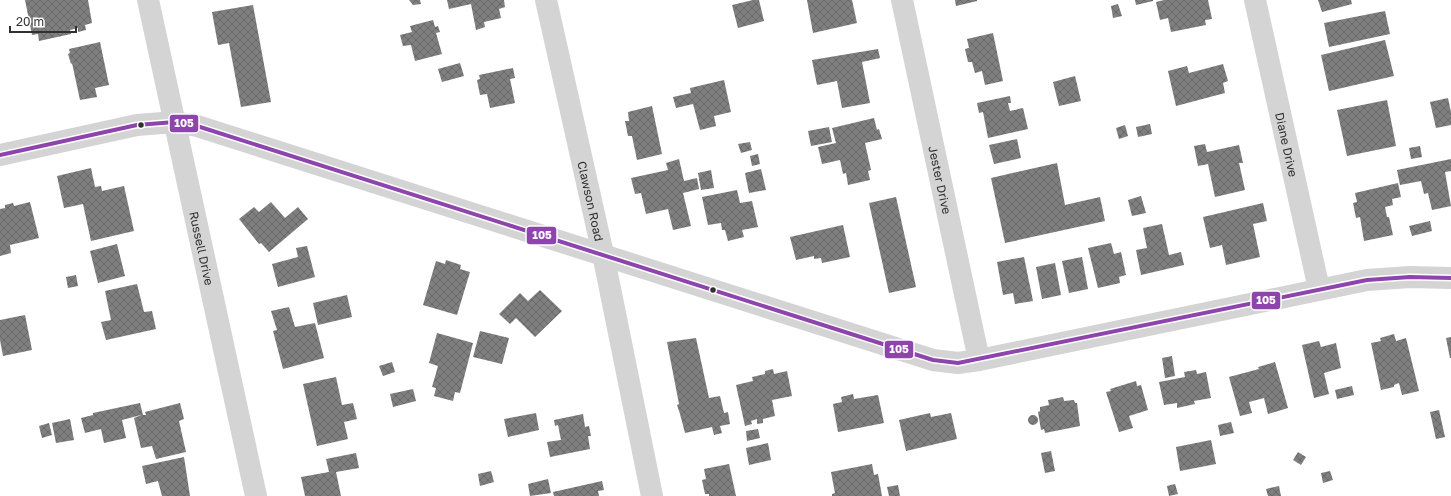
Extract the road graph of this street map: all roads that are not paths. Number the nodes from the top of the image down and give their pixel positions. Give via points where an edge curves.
1 (148, 0) edge
2 (546, 0) edge
3 (902, 0) edge
4 (1255, 0) edge
5 (174, 122) junction
6 (0, 155) edge
7 (603, 254) junction
8 (1451, 278) edge
9 (1319, 289) junction
10 (979, 360) junction
11 (256, 496) edge
12 (652, 496) edge

1 - 5 street, Russell Drive
2 - 7 street, Clawson Road
3 - 10 street, Jester Drive
4 - 9 street, Diane Drive
5 - 6 street via 138,125
5 - 7 street via 196,126
5 - 11 street, Russell Drive
7 - 10 street via 933,360 958,363
7 - 12 street, Clawson Road
8 - 9 street via 1410,277 1374,280
9 - 10 street

